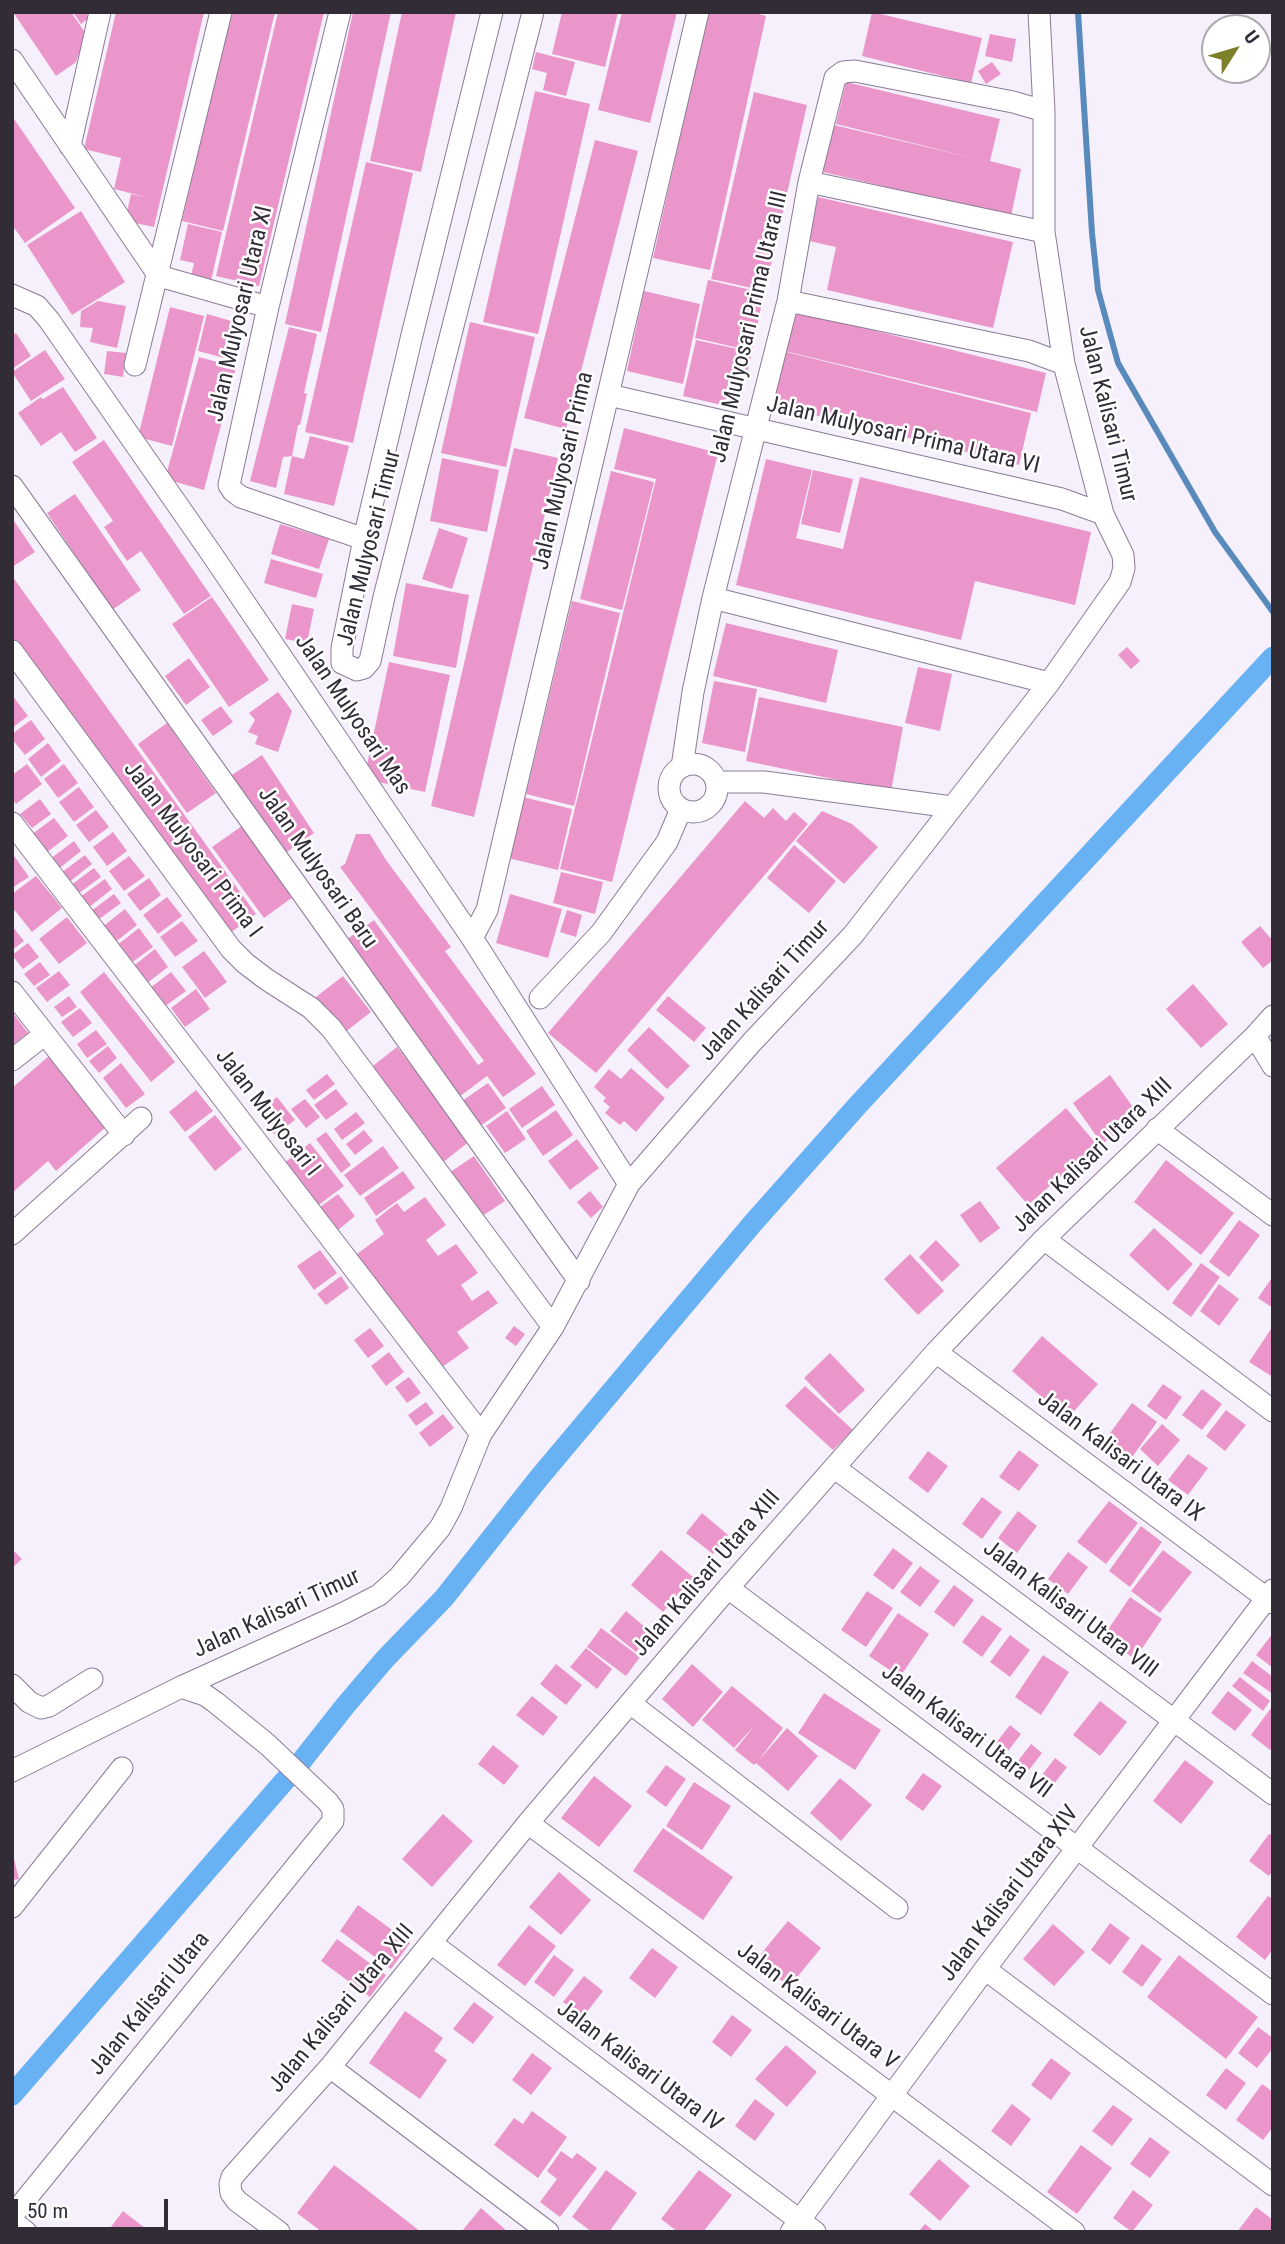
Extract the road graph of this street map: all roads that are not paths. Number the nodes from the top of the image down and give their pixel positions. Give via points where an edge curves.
1 (100, 12) edge
2 (221, 12) edge
3 (340, 12) edge
4 (492, 12) edge
5 (533, 12) edge
6 (698, 12) edge
7 (1039, 12) edge
8 (12, 60) edge
9 (1044, 111) junction
10 (70, 146) junction
11 (809, 182) junction
12 (1044, 232) junction
13 (159, 276) junction
14 (12, 295) edge
15 (788, 301) junction
16 (268, 307) junction
17 (412, 335) junction
18 (449, 344) junction
19 (1064, 364) junction
20 (135, 365) dead end
21 (609, 395) junction
22 (756, 429) junction
23 (12, 486) edge
24 (1103, 514) junction
25 (365, 540) junction
26 (713, 598) junction
27 (12, 651) edge
28 (1049, 683) junction
29 (682, 767) junction
30 (716, 782) junction
31 (944, 806) junction
32 (681, 809) junction
33 (12, 824) edge
34 (471, 938) junction
35 (12, 992) edge
36 (540, 998) dead end
37 (1273, 1016) edge
38 (44, 1035) junction
39 (1255, 1036) junction
40 (12, 1060) edge
41 (1273, 1066) edge
42 (141, 1118) dead end
43 (1157, 1129) junction
44 (124, 1135) junction
45 (629, 1184) junction
46 (1273, 1215) edge
47 (12, 1234) edge
48 (1044, 1239) junction
49 (579, 1281) junction
50 (553, 1327) junction
51 (936, 1352) junction
52 (1273, 1411) edge
53 (481, 1434) junction
54 (835, 1468) junction
55 (728, 1587) junction
56 (1271, 1597) edge
57 (92, 1679) dead end
58 (12, 1685) edge
59 (181, 1688) junction
60 (630, 1703) junction
61 (1173, 1720) junction
62 (122, 1768) dead end
63 (12, 1771) edge
64 (1273, 1794) edge
65 (528, 1823) junction
66 (1077, 1848) junction
67 (12, 1906) edge
68 (897, 1908) dead end
69 (431, 1943) junction
70 (985, 1969) junction
71 (1273, 1994) edge
72 (330, 2067) junction
73 (891, 2095) junction
74 (1273, 2185) edge
75 (12, 2216) edge
76 (12, 2221) edge
77 (802, 2228) edge
78 (26, 2232) edge
79 (279, 2232) edge
80 (548, 2232) edge
81 (1074, 2232) edge

1 - 10 street
2 - 13 street
3 - 16 street, Jalan Mulyosari Utara XI
4 - 17 street, Jalan Mulyosari Timur
5 - 18 street, Jalan Mulyosari Timur
6 - 21 street, Jalan Mulyosari Prima
7 - 9 street, Jalan Kalisari Timur
8 - 10 street
9 - 11 street, Jalan Mulyosari Prima Utara III via 843,72 832,83
9 - 12 street, Jalan Kalisari Timur
10 - 13 street
11 - 12 street
11 - 15 street, Jalan Mulyosari Prima Utara III
12 - 19 street, Jalan Kalisari Timur
13 - 16 street
13 - 20 street
14 - 34 street, Jalan Mulyosari Mas via 37,306 49,320
15 - 19 street via 1029,351
15 - 22 street, Jalan Mulyosari Prima Utara III
16 - 25 street, Jalan Mulyosari Utara XI via 229,481 231,489 241,497
17 - 18 street
17 - 25 street, Jalan Mulyosari Timur
18 - 25 street, Jalan Mulyosari Timur via 370,661 357,670 341,658
19 - 24 street, Jalan Kalisari Timur
21 - 22 street, Jalan Mulyosari Prima Utara VI
21 - 34 street, Jalan Mulyosari Prima via 487,910
22 - 24 street, Jalan Mulyosari Prima Utara VI via 1062,499
22 - 26 street, Jalan Mulyosari Prima Utara III
23 - 49 street, Jalan Mulyosari Baru
24 - 28 street, Jalan Kalisari Timur via 1123,555 1123,575
26 - 28 street
26 - 29 street, Jalan Mulyosari Prima Utara III
27 - 50 street, Jalan Mulyosari Prima I via 231,949 331,1028
28 - 31 street, Jalan Kalisari Timur
29 - 30 street via 699,765
29 - 32 street via 669,787
30 - 31 street via 764,782
30 - 32 street via 715,796 707,808
31 - 45 street, Jalan Kalisari Timur via 853,934
32 - 36 street via 667,842 601,933
33 - 53 street, Jalan Mulyosari I
34 - 45 street, Jalan Mulyosari Mas
35 - 38 street
37 - 39 street, Jalan Kalisari Utara XIII
38 - 40 street
38 - 44 street
39 - 41 street
39 - 43 street, Jalan Kalisari Utara XIII
42 - 44 street
43 - 46 street
43 - 48 street, Jalan Kalisari Utara XIII
44 - 47 street
45 - 49 street, Jalan Kalisari Timur
48 - 51 street, Jalan Kalisari Utara XIII
48 - 52 street
49 - 50 street, Jalan Kalisari Timur
50 - 53 street, Jalan Kalisari Timur
51 - 54 street, Jalan Kalisari Utara XIII
51 - 56 street, Jalan Kalisari Utara IX
53 - 59 street, Jalan Kalisari Timur via 452,1508 391,1585 344,1613
54 - 55 street, Jalan Kalisari Utara XIII
54 - 61 street, Jalan Kalisari Utara VIII
55 - 60 street, Jalan Kalisari Utara XIII
55 - 66 street, Jalan Kalisari Utara VII
56 - 61 street, Jalan Kalisari Utara XIV
57 - 58 street via 41,1708
59 - 63 street, Jalan Kalisari Timur
59 - 75 street, Jalan Kalisari Utara via 215,1702 306,1780 333,1809 333,1821
60 - 65 street, Jalan Kalisari Utara XIII
60 - 68 street
61 - 64 street, Jalan Kalisari Utara VIII
61 - 66 street, Jalan Kalisari Utara XIV
62 - 67 street
65 - 69 street, Jalan Kalisari Utara XIII
65 - 73 street, Jalan Kalisari Utara V
66 - 70 street, Jalan Kalisari Utara XIV
66 - 71 street, Jalan Kalisari Utara VII
69 - 72 street, Jalan Kalisari Utara XIII
69 - 77 street, Jalan Kalisari Utara IV
70 - 73 street, Jalan Kalisari Utara XIV
70 - 74 street
72 - 79 street, Jalan Kalisari Utara XIII via 232,2177 231,2193 236,2201
72 - 80 street
73 - 77 street, Jalan Kalisari Utara XIV
73 - 81 street, Jalan Kalisari Utara V
76 - 78 street

